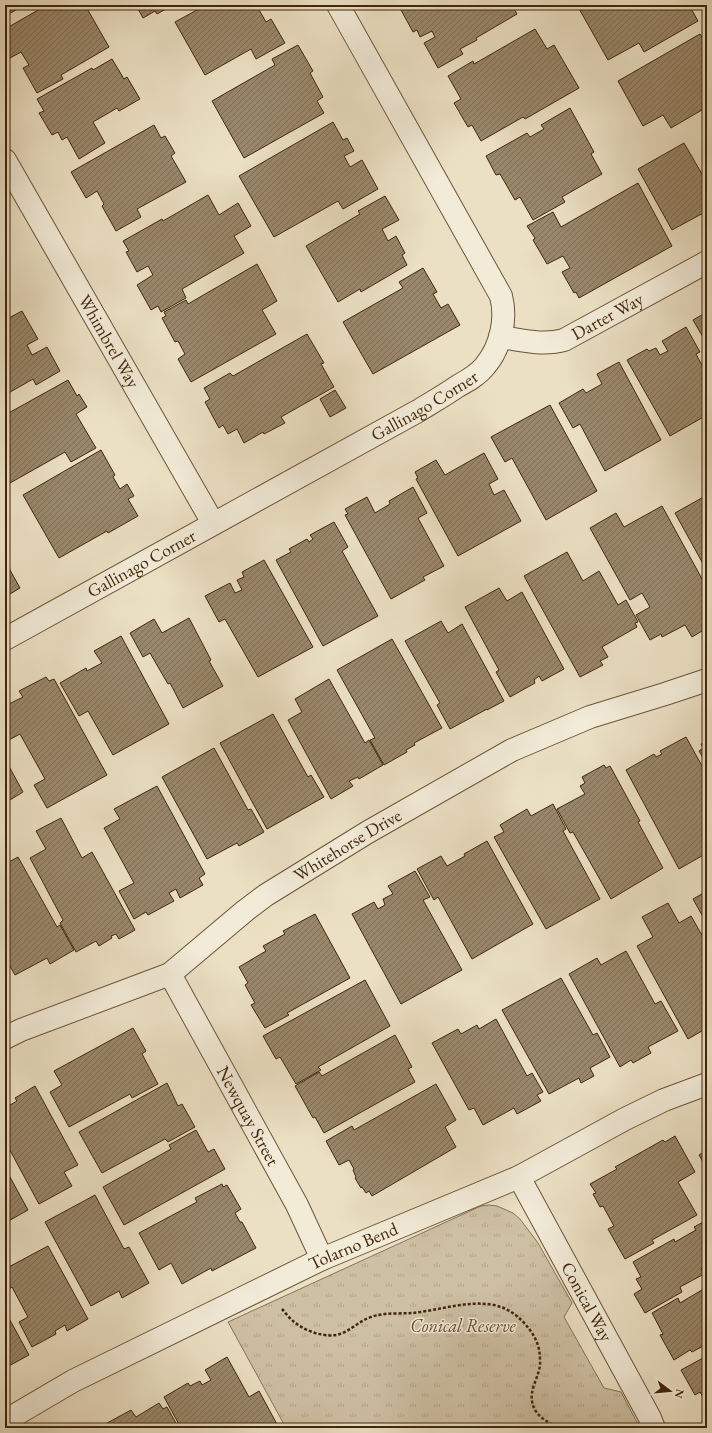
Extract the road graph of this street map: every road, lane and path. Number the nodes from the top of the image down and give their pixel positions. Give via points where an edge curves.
1 (338, 5) edge
2 (5, 160) edge
3 (707, 262) edge
4 (500, 337) junction
5 (213, 523) junction
6 (5, 639) edge
7 (707, 680) edge
8 (170, 974) junction
9 (5, 1038) edge
10 (707, 1084) edge
11 (519, 1177) junction
12 (322, 1259) junction
13 (278, 1304) dead end
14 (5, 1421) edge
15 (560, 1428) edge
16 (654, 1428) edge

1 - 4 street, Gallinago Corner via 501,296 504,312
2 - 5 street, Whimbrel Way
3 - 4 street, Darter Way via 564,340 544,343
4 - 5 street, Gallinago Corner via 486,366 475,376 418,411
5 - 6 street, Gallinago Corner
7 - 8 street, Whitehorse Drive via 590,718 512,750 368,832 266,895
8 - 9 street, Whitehorse Drive
8 - 12 street, Newquay Street via 297,1205
10 - 11 street, Tolarno Bend via 658,1103
11 - 12 street, Tolarno Bend
11 - 16 street, Conical Way
12 - 14 street, Tolarno Bend via 73,1381
13 - 15 path via 292,1321 306,1330 331,1335 340,1334 372,1316 412,1313 474,1303 502,1307 520,1318 536,1339 540,1359 531,1395 533,1408 550,1424

